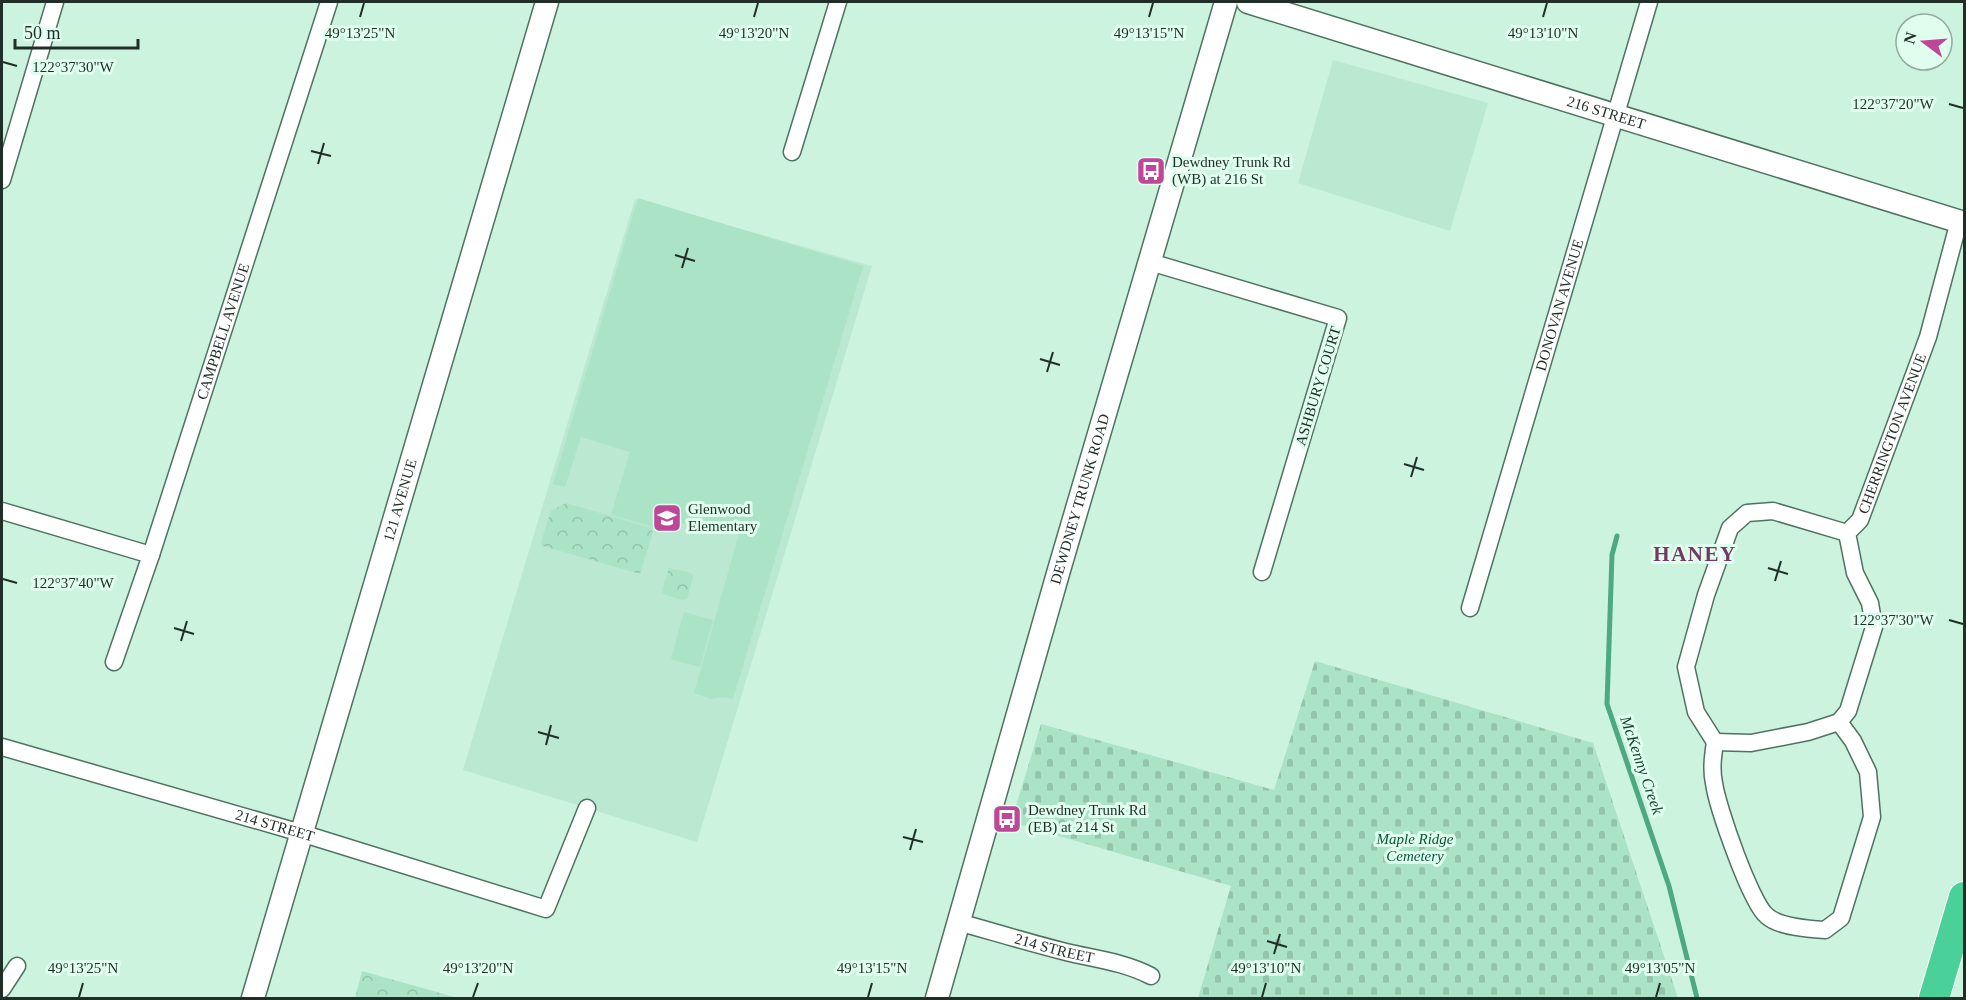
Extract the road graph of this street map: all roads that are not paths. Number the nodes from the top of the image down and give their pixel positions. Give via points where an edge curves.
1 (55, 2) edge
2 (329, 2) edge
3 (547, 2) edge
4 (838, 2) edge
5 (1226, 2) edge
6 (1248, 2) edge
7 (1649, 2) edge
8 (1614, 116) junction
9 (792, 152) dead end
10 (2, 180) edge
11 (1962, 222) edge
12 (1150, 262) junction
13 (2, 511) edge
14 (1847, 533) junction
15 (151, 555) junction
16 (1262, 572) dead end
17 (1470, 608) dead end
18 (114, 662) dead end
19 (1839, 722) junction
20 (1715, 742) junction
21 (2, 747) edge
22 (587, 808) dead end
23 (301, 833) junction
24 (1965, 897) edge
25 (958, 922) junction
26 (17, 966) dead end
27 (1152, 976) dead end
28 (2, 989) edge
29 (253, 999) edge
30 (937, 999) edge
31 (1934, 999) edge

1 - 10 street
2 - 15 street, CAMPBELL AVENUE
3 - 23 main road, 121 AVENUE
4 - 9 street
5 - 12 main road, DEWDNEY TRUNK ROAD
6 - 8 main road, 216 STREET
7 - 8 street, DONOVAN AVENUE
8 - 11 main road, 216 STREET
8 - 17 street, DONOVAN AVENUE
11 - 14 street, CHERRINGTON AVENUE via 1928,337 1860,520
12 - 16 street, ASHBURY COURT via 1338,318
12 - 25 main road, DEWDNEY TRUNK ROAD
13 - 15 street
14 - 19 street via 1855,573 1870,603 1874,627 1848,711
14 - 20 street via 1773,511 1747,513 1730,528 1686,667 1696,712
15 - 18 street, CAMPBELL AVENUE
19 - 20 street via 1751,743
19 - 20 street via 1854,741 1868,772 1872,818 1841,918 1825,930 1800,928 1768,918 1758,907 1714,784
21 - 23 street, 214 STREET
22 - 23 street, 214 STREET via 546,909
23 - 29 main road, 121 AVENUE
24 - 31 highway
25 - 27 street, 214 STREET via 1111,961
25 - 30 main road, DEWDNEY TRUNK ROAD
26 - 28 street

